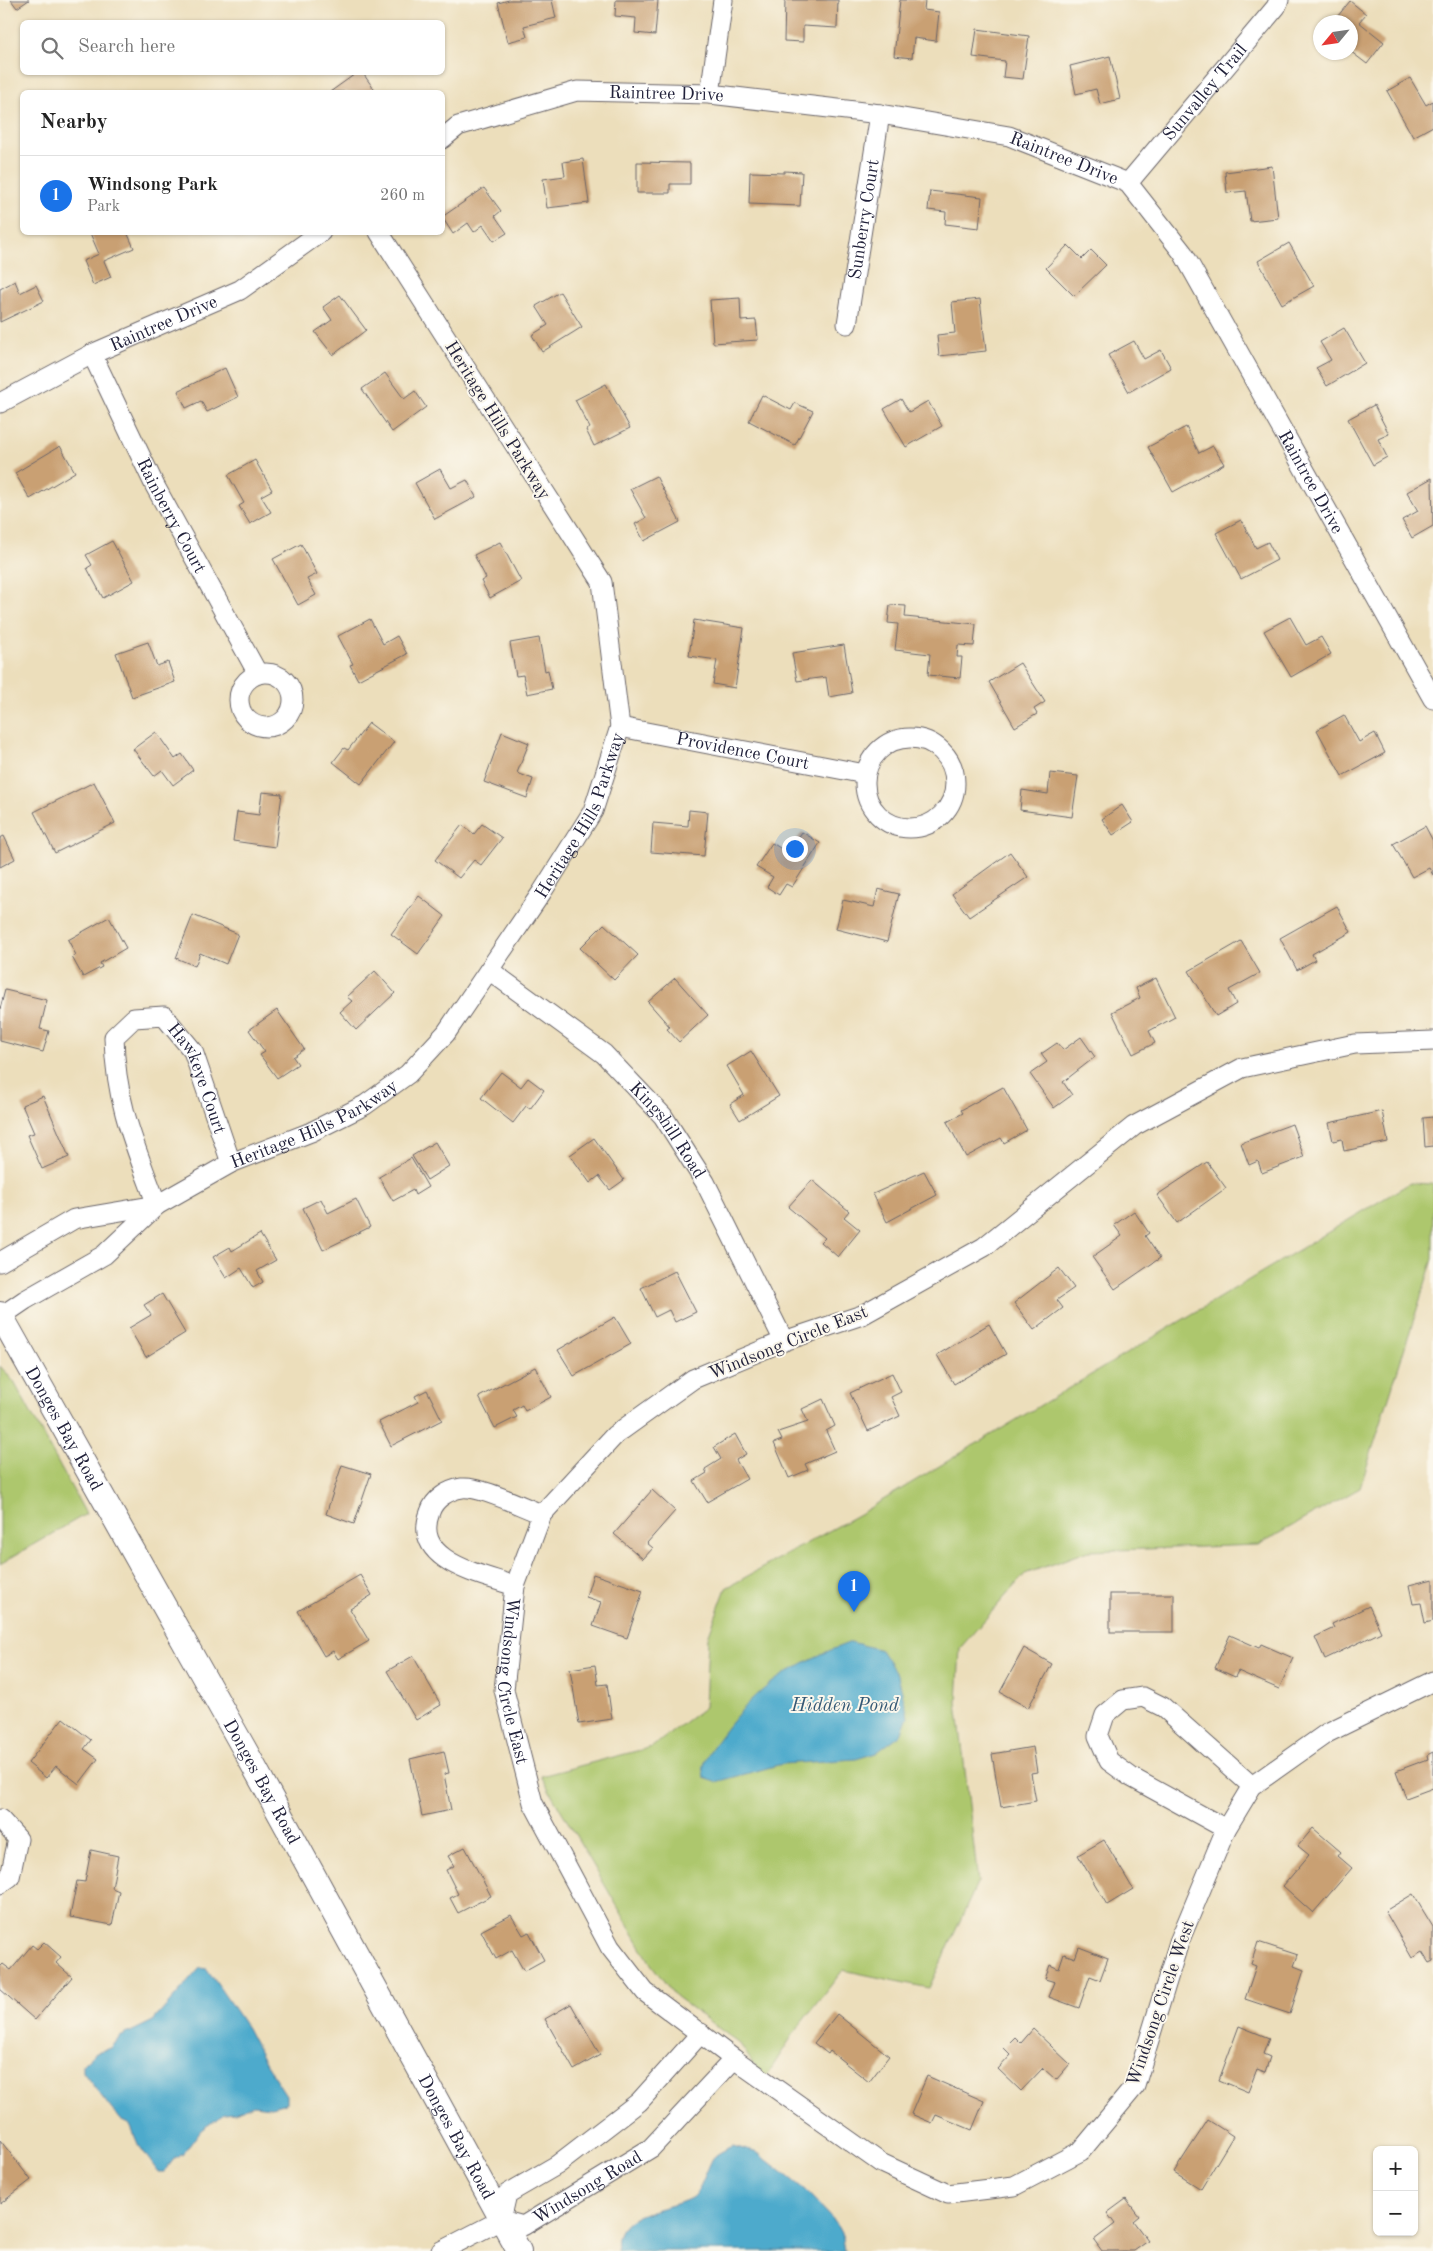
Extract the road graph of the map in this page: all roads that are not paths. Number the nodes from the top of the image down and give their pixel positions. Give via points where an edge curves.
1 (723, 0) edge
2 (1279, 0) edge
3 (710, 94) junction
4 (880, 114) junction
5 (445, 137) edge
6 (1128, 183) junction
7 (317, 235) edge
8 (381, 235) edge
9 (847, 324) dead end
10 (92, 354) junction
11 (0, 404) edge
12 (258, 674) dead end
13 (1433, 699) edge
14 (620, 727) junction
15 (865, 774) junction
16 (489, 970) junction
17 (1433, 1041) edge
18 (232, 1163) junction
19 (157, 1204) junction
20 (0, 1262) edge
21 (0, 1316) edge
22 (784, 1341) junction
23 (542, 1514) junction
24 (515, 1586) junction
25 (1433, 1681) edge
26 (1252, 1786) junction
27 (0, 1819) edge
28 (1226, 1829) junction
29 (0, 1884) edge
30 (701, 2033) junction
31 (734, 2059) junction
32 (501, 2220) junction
33 (441, 2251) edge
34 (519, 2251) edge

1 - 3 street
2 - 6 street, Sunvalley Trail
3 - 4 street, Raintree Drive
3 - 5 street, Raintree Drive via 577,91 458,126
4 - 6 street, Raintree Drive via 1009,136
4 - 9 street, Sunberry Court
6 - 13 street, Raintree Drive via 1183,253
7 - 10 street, Raintree Drive via 240,290
8 - 14 street, Heritage Hills Parkway via 602,582
10 - 11 street, Raintree Drive
10 - 12 street, Rainberry Court via 155,486
14 - 15 street, Providence Court
14 - 16 street, Heritage Hills Parkway via 593,811
15 - 15 street via 865,790 870,805 892,826 924,827 948,809 954,794 956,779 944,752 919,738 891,741 870,761
16 - 18 street, Heritage Hills Parkway via 446,1033 408,1074 365,1105 311,1132
16 - 22 street, Kingshill Road via 604,1054 663,1116 705,1182
17 - 22 street, Windsong Circle East via 1355,1044 1242,1068 1134,1126 984,1247 862,1315
18 - 19 street, Heritage Hills Parkway
18 - 19 street, Hawkeye Court via 193,1051 164,1016 134,1018 114,1037 114,1068 121,1105
19 - 20 street, Heritage Hills Parkway via 74,1219
19 - 21 street, Heritage Hills Parkway via 104,1255
21 - 32 street, Donges Bay Road via 246,1752
22 - 23 street, Windsong Circle East via 693,1379 622,1429
23 - 24 street, Windsong Circle East
23 - 24 street via 463,1488 445,1493 432,1505 426,1523 432,1548 451,1564
24 - 30 street, Windsong Circle East via 504,1690 533,1803 610,1947 645,1992
25 - 26 street, Windsong Circle West via 1327,1733
26 - 28 street, Windsong Circle West
26 - 28 street via 1163,1707 1143,1696 1124,1700 1105,1715 1098,1736 1109,1761 1131,1777
27 - 29 street via 18,1839 10,1877
28 - 31 street, Windsong Circle West via 1179,1942 1135,2086 1081,2151 1014,2186 948,2194 881,2163
30 - 31 street, Windsong Circle East
30 - 32 street, Windsong Road via 639,2102 557,2165 506,2194
31 - 32 street, Windsong Road via 651,2148 523,2226
32 - 33 street
32 - 34 street, Donges Bay Road

